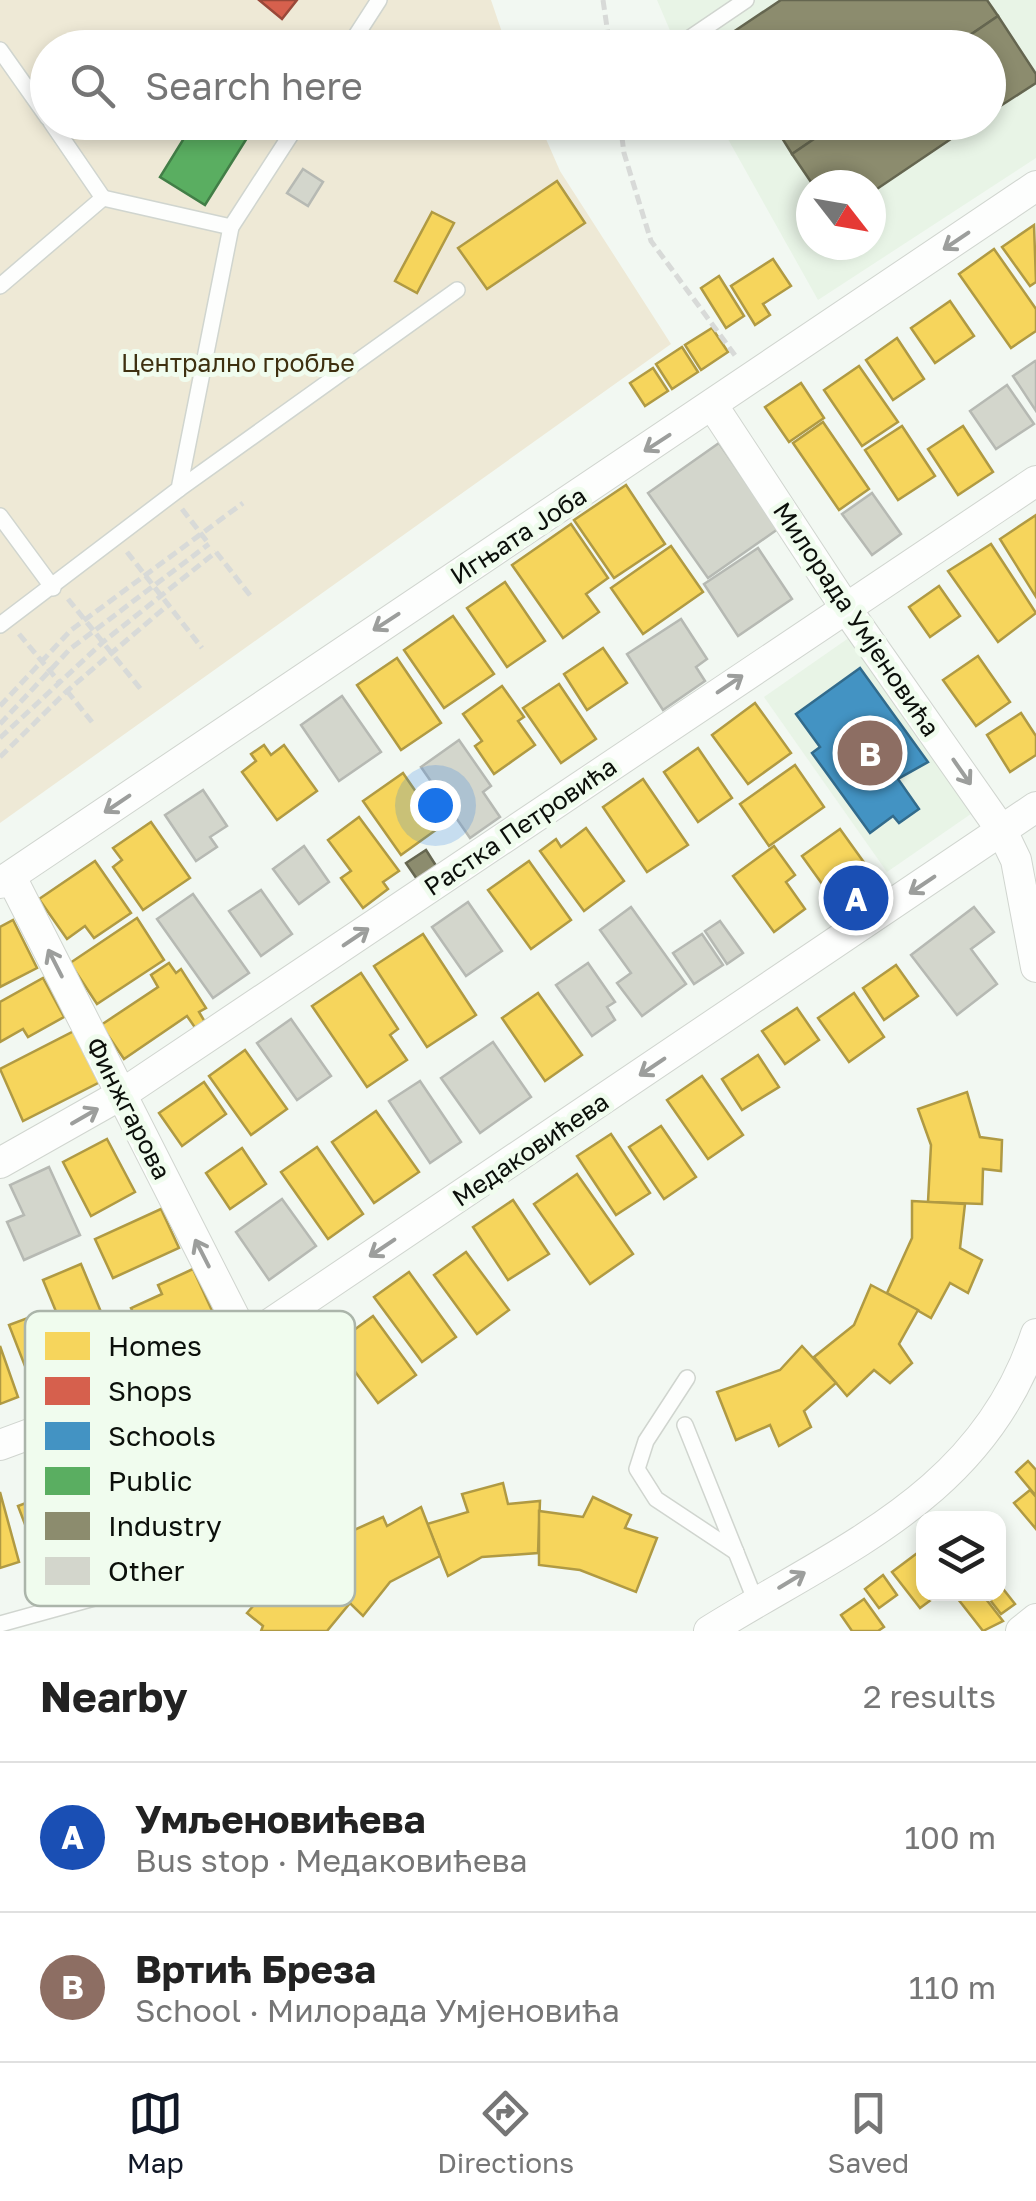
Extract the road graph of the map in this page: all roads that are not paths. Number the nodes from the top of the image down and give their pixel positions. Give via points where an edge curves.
1 (379, 0) edge
2 (746, 0) edge
3 (360, 30) edge
4 (702, 30) edge
5 (0, 50) edge
6 (30, 93) edge
7 (63, 140) edge
8 (287, 140) edge
9 (1036, 186) edge
10 (104, 198) junction
11 (231, 227) junction
12 (0, 286) edge
13 (457, 290) dead end
14 (713, 406) junction
15 (1036, 481) edge
16 (175, 492) junction
17 (0, 516) edge
18 (55, 586) junction
19 (845, 606) junction
20 (4, 622) edge
21 (1036, 807) edge
22 (1002, 831) junction
23 (5, 880) edge
24 (1036, 967) edge
25 (122, 1094) junction
26 (0, 1164) edge
27 (231, 1311) edge
28 (289, 1311) edge
29 (1036, 1334) edge
30 (687, 1378) dead end
31 (685, 1425) dead end
32 (25, 1435) edge
33 (0, 1444) edge
34 (736, 1552) junction
35 (756, 1602) junction
36 (65, 1606) edge
37 (1036, 1619) edge
38 (0, 1624) edge
39 (708, 1631) edge
40 (1021, 1631) edge

1 - 3 lane
2 - 4 lane
5 - 6 lane
7 - 10 lane
8 - 11 lane
9 -> 14 street, Игњата Јоба
10 - 11 lane
10 - 12 lane
11 - 16 lane
13 - 16 lane
14 - 19 street, Милорада Умјеновића
14 -> 23 street, Игњата Јоба
15 - 19 street, Растка Петровића
16 - 18 lane
17 - 18 lane
18 - 20 lane
19 -> 22 street, Милорада Умјеновића
25 -> 19 street, Растка Петровића
21 - 22 street, Медаковићева
22 - 24 street, Милорада Умјеновића via 1016,860
22 -> 28 street, Медаковићева
25 -> 23 street, Финжгарова
26 -> 25 street, Растка Петровића
27 -> 25 street, Финжгарова
35 -> 29 street via 912,1506 959,1468 1014,1391
30 - 34 lane via 646,1442 637,1469 656,1499
31 - 34 lane
32 - 33 street, Медаковићева
34 - 35 lane
35 - 39 street
36 - 38 lane
37 - 40 street

